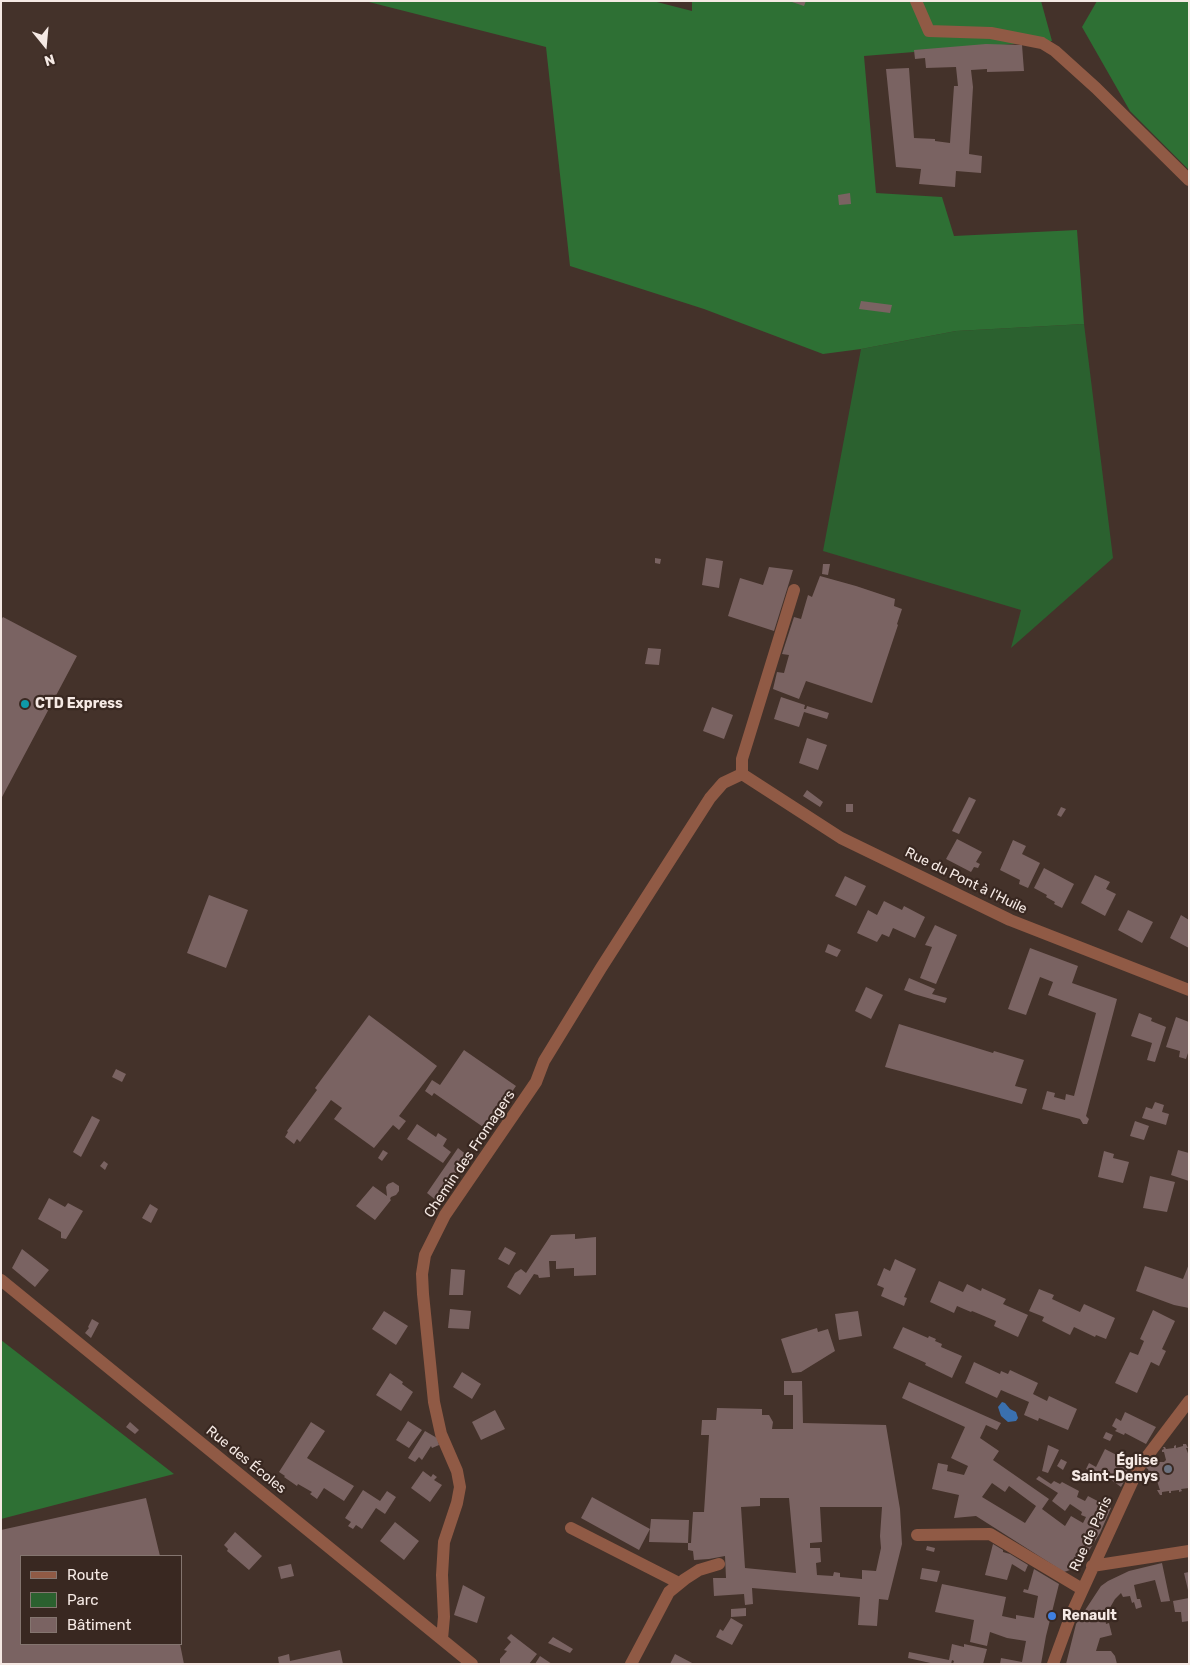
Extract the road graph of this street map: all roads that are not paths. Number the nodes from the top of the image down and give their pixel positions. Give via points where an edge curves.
1 (916, 1) edge
2 (1189, 180) edge
3 (794, 590) dead end
4 (742, 774) junction
5 (1189, 990) edge
6 (1, 1280) edge
7 (1189, 1402) edge
8 (571, 1528) dead end
9 (917, 1535) dead end
10 (1189, 1551) edge
11 (719, 1564) dead end
12 (1092, 1566) junction
13 (680, 1583) junction
14 (1082, 1589) junction
15 (442, 1639) junction
16 (472, 1664) edge
17 (631, 1664) edge
18 (1053, 1664) edge

1 - 2 street via 929,31 991,32 1042,43 1055,51
3 - 4 street via 742,759
4 - 5 street, Rue du Pont à l'Huile via 841,838 1010,920
4 - 15 street, Chemin des Fromagers via 723,783 681,841 544,1061 536,1082 445,1215 425,1255 423,1294 434,1402 441,1434 457,1471 460,1487 443,1548
6 - 15 street, Rue des Écoles
7 - 12 street, Rue de Paris via 1139,1467
8 - 13 street
9 - 14 street via 990,1534
10 - 12 street
11 - 13 street via 699,1570
12 - 14 street, Rue de Paris
13 - 17 street via 669,1592
14 - 18 street, Rue de Paris
15 - 16 street, Rue des Écoles

